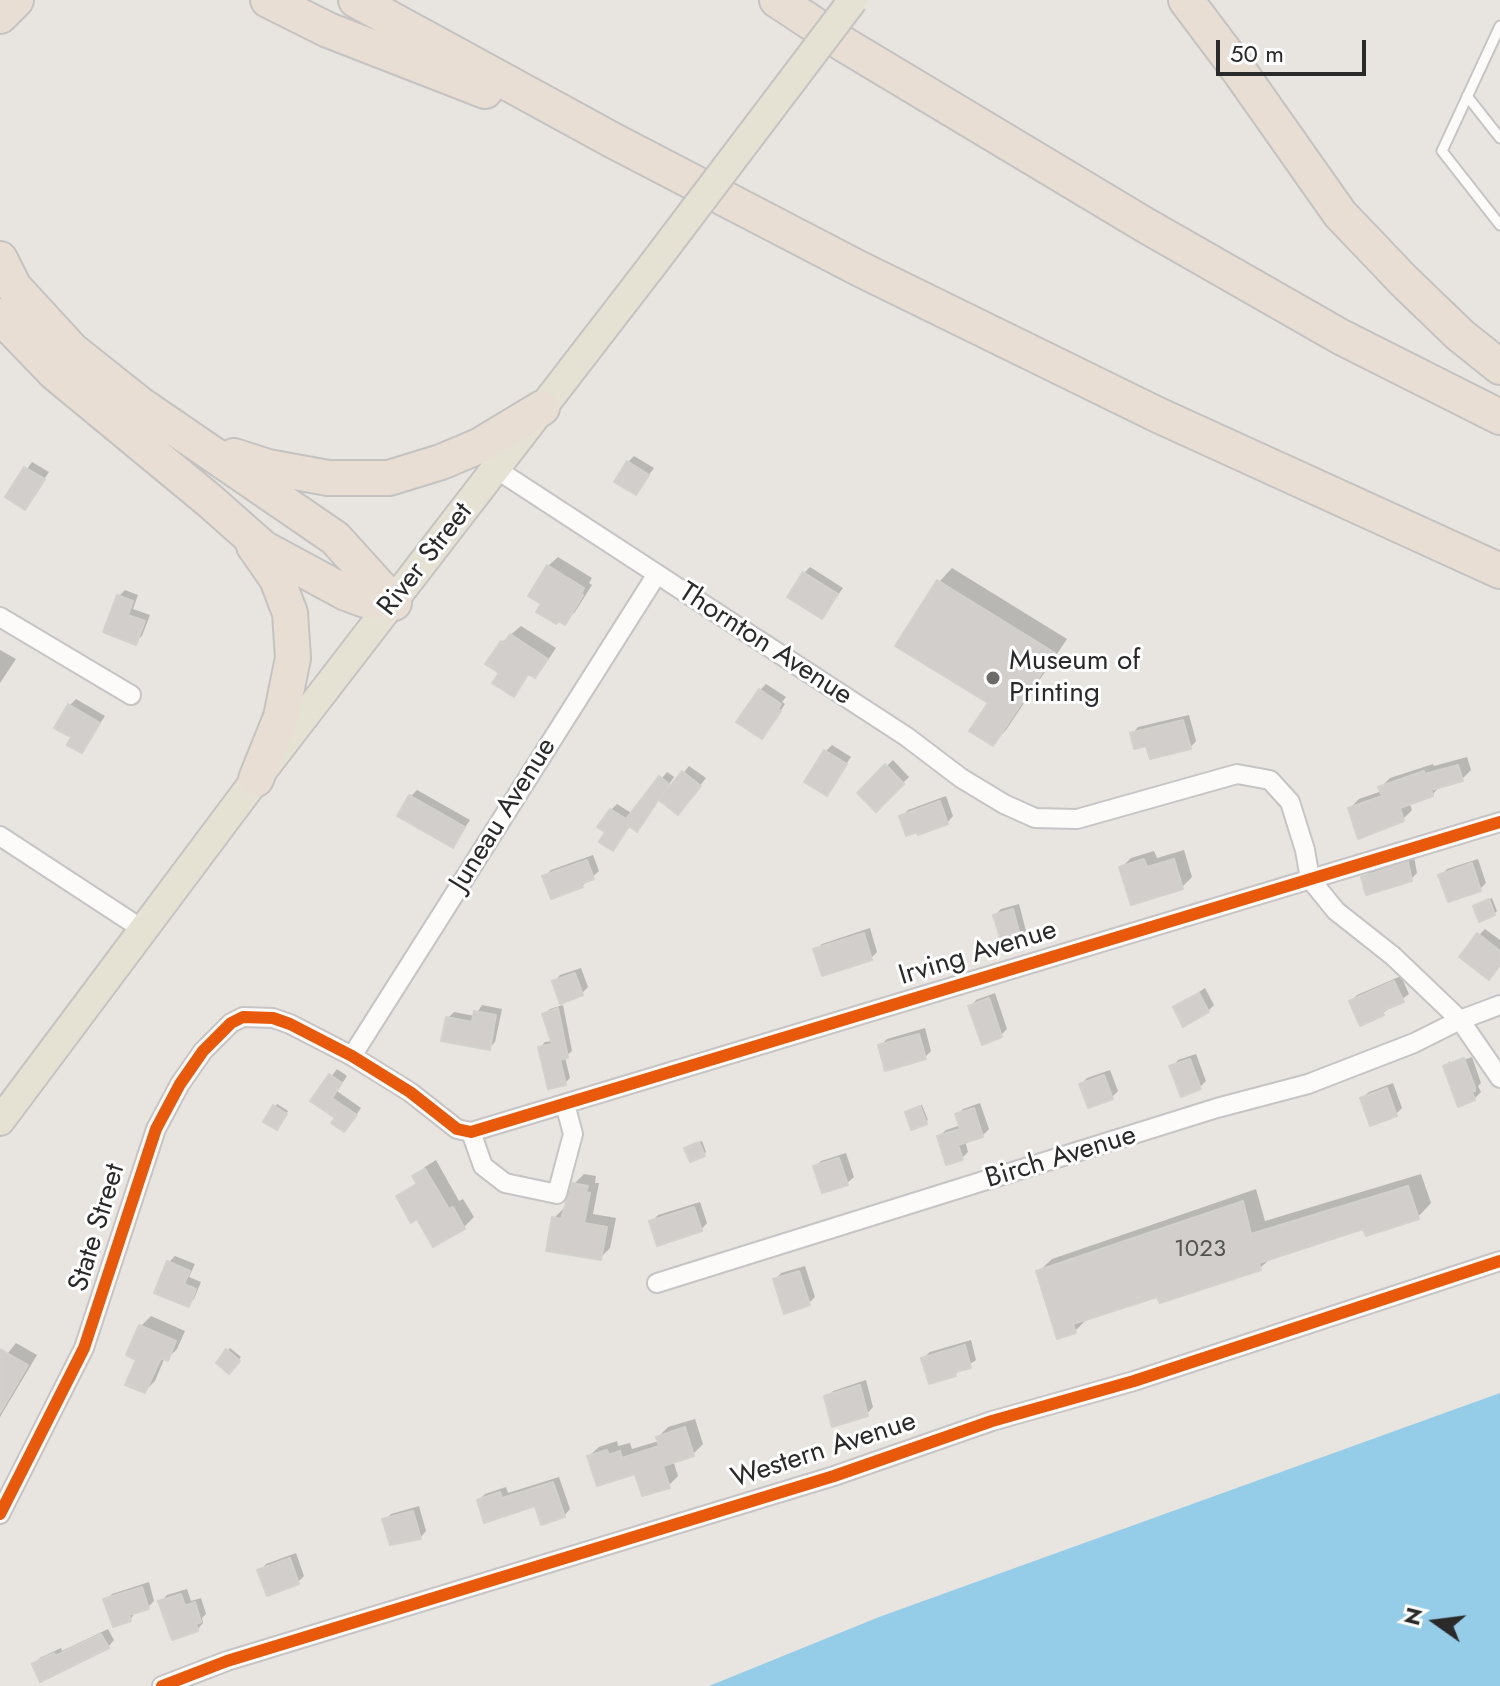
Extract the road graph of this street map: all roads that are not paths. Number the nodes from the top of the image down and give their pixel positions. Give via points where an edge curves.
1 (16, 0) edge
2 (268, 0) edge
3 (356, 0) edge
4 (777, 0) edge
5 (853, 0) edge
6 (1186, 0) edge
7 (0, 16) edge
8 (1500, 26) edge
9 (1467, 96) junction
10 (1500, 138) edge
11 (614, 141) junction
12 (1500, 225) edge
13 (0, 259) edge
14 (0, 316) edge
15 (1500, 367) edge
16 (542, 408) junction
17 (1500, 417) edge
18 (203, 445) junction
19 (496, 469) junction
20 (245, 532) junction
21 (1500, 571) edge
22 (657, 574) junction
23 (394, 603) junction
24 (0, 617) edge
25 (131, 695) dead end
26 (256, 779) junction
27 (1500, 822) edge
28 (0, 836) edge
29 (1310, 879) junction
30 (142, 929) junction
31 (1500, 1005) edge
32 (1460, 1020) junction
33 (352, 1056) junction
34 (1500, 1078) edge
35 (565, 1104) junction
36 (0, 1121) edge
37 (471, 1132) junction
38 (1500, 1261) edge
39 (657, 1283) dead end
40 (0, 1514) edge
41 (162, 1686) edge

1 - 7 highway
2 - 11 highway via 328,30
3 - 11 highway
4 - 17 highway via 1145,225 1341,337
5 - 16 main road, River Street, bridge
6 - 15 highway via 1340,214 1448,324
8 - 9 lane
9 - 10 lane
9 - 12 lane via 1442,151
11 - 21 highway via 1158,415
13 - 18 highway via 14,287 72,350 141,405
14 - 20 highway via 55,373
16 - 18 highway via 479,446 389,478 328,478 268,467
16 - 19 main road, River Street
18 - 23 highway via 335,538
19 - 22 street, Thornton Avenue
19 - 23 main road, River Street
20 - 23 highway via 263,548 346,593
20 - 26 highway via 277,579 290,613 293,658 281,717
22 - 29 street, Thornton Avenue via 961,778 1035,818 1077,819 1237,774 1270,780 1290,802
22 - 33 street, Juneau Avenue
23 - 26 main road, River Street
24 - 25 street
26 - 30 main road, River Street
27 - 29 street, Irving Avenue
28 - 30 street
29 - 32 street via 1336,911
29 - 35 street, Irving Avenue
30 - 36 main road, River Street
31 - 32 street, Birch Avenue
32 - 34 street
32 - 39 street, Birch Avenue via 1308,1084
33 - 37 street, State Street via 457,1129
33 - 40 street, State Street via 290,1024 257,1016 231,1023 203,1051 152,1138 84,1348
35 - 37 street, Irving Avenue
35 - 37 street via 573,1134 557,1194 505,1183 483,1166
38 - 41 street, Western Avenue via 834,1476 227,1661

